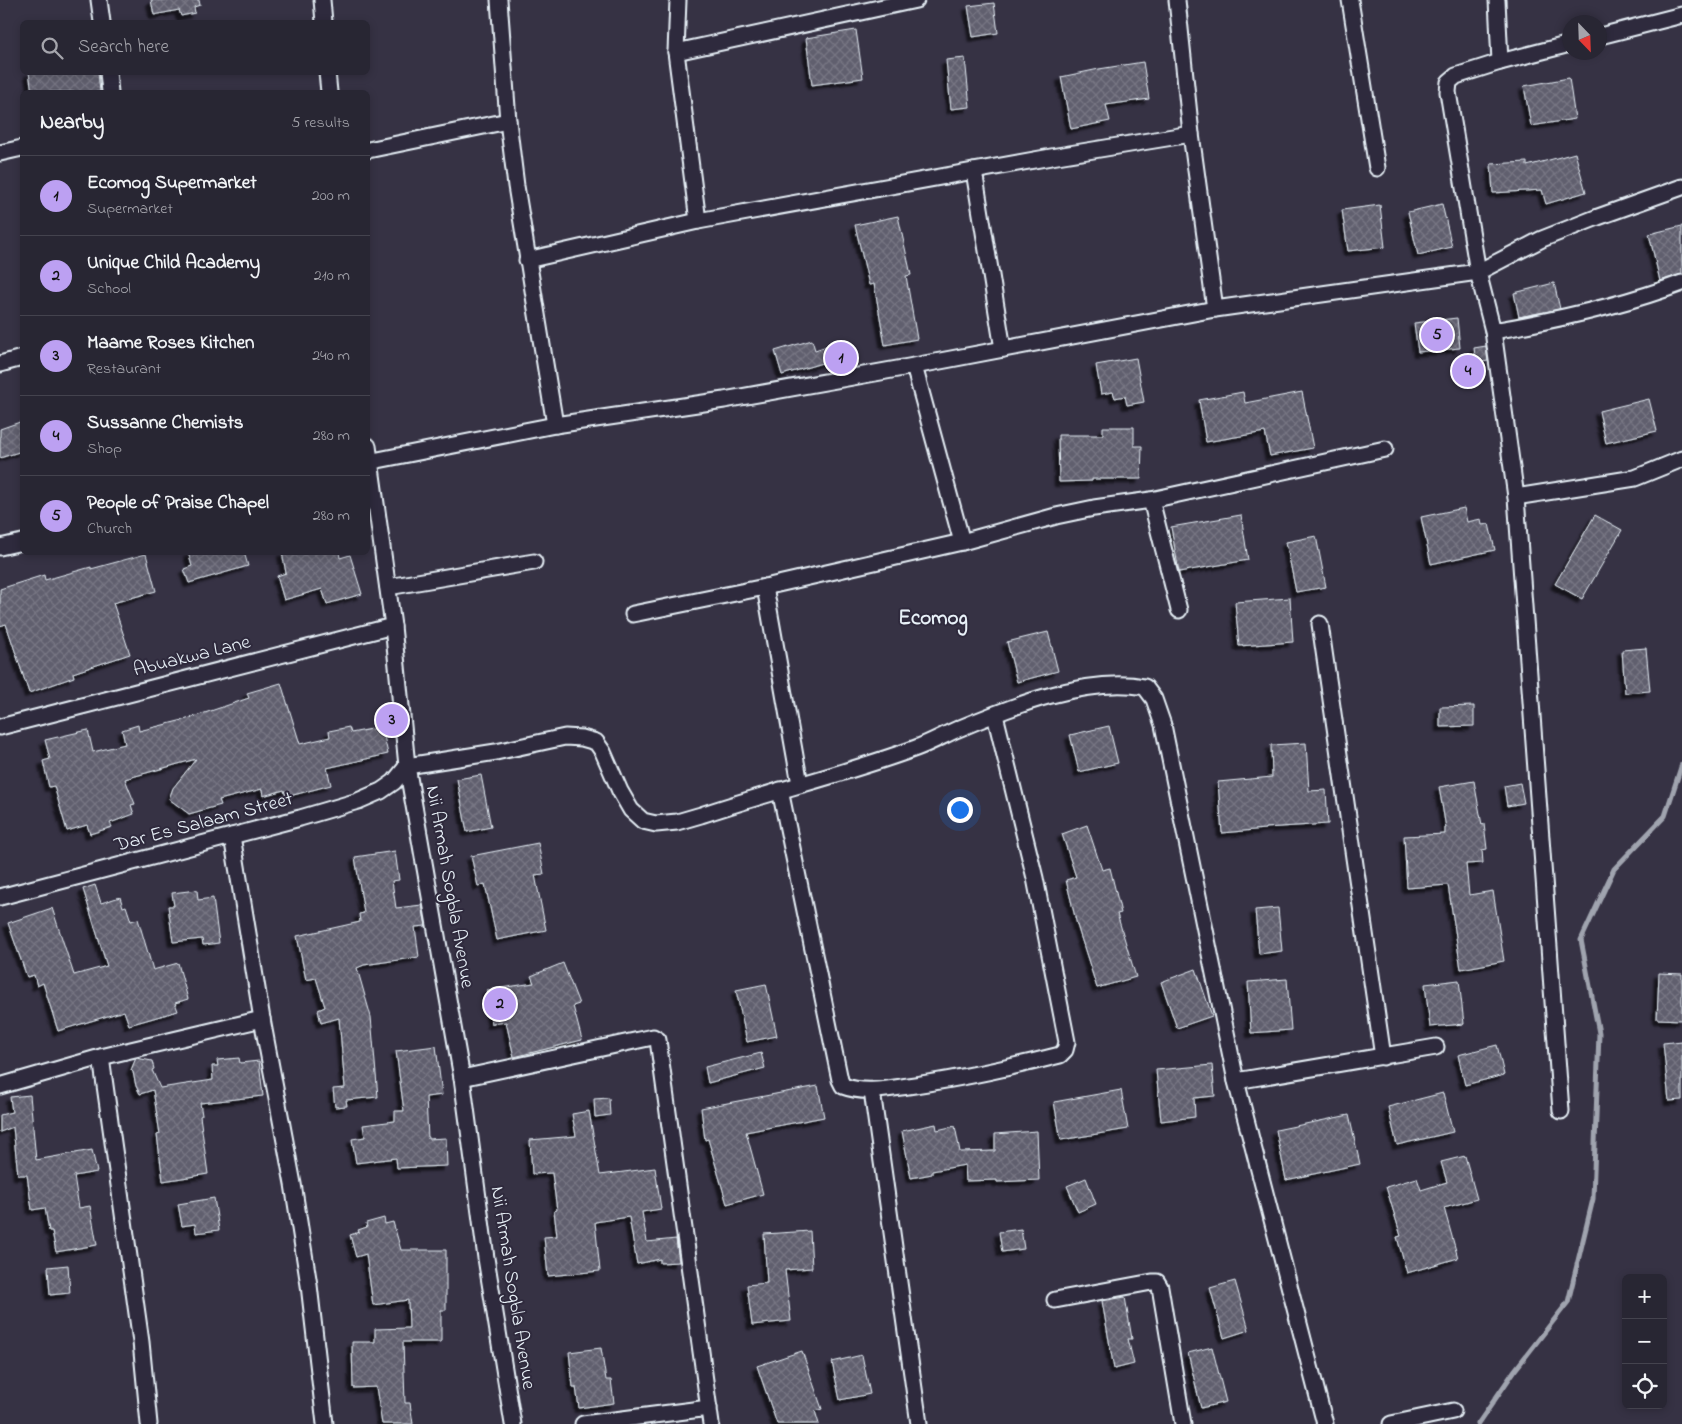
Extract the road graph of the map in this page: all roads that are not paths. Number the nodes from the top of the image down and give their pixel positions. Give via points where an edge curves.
1 (99, 0) edge
2 (322, 0) edge
3 (500, 0) edge
4 (678, 0) edge
5 (916, 0) edge
6 (1177, 0) edge
7 (1350, 0) edge
8 (1497, 0) edge
9 (1682, 15) edge
10 (102, 20) edge
11 (324, 20) edge
12 (1607, 34) edge
13 (1562, 46) edge
14 (676, 52) junction
15 (1500, 62) junction
16 (108, 75) edge
17 (327, 75) edge
18 (110, 90) edge
19 (328, 90) edge
20 (508, 121) junction
21 (1190, 134) junction
22 (20, 148) edge
23 (370, 150) edge
24 (0, 153) edge
25 (1377, 168) dead end
26 (974, 171) junction
27 (1682, 187) edge
28 (698, 222) junction
29 (527, 260) junction
30 (1478, 272) junction
31 (1682, 283) edge
32 (1215, 309) junction
33 (1493, 331) junction
34 (1003, 349) junction
35 (20, 359) edge
36 (0, 364) edge
37 (914, 366) junction
38 (555, 425) junction
39 (1385, 449) dead end
40 (1682, 459) edge
41 (370, 462) edge
42 (370, 469) edge
43 (1516, 497) junction
44 (1152, 500) junction
45 (20, 542) edge
46 (962, 542) junction
47 (0, 547) edge
48 (534, 562) dead end
49 (388, 587) junction
50 (765, 587) junction
51 (1179, 610) dead end
52 (632, 614) dead end
53 (1320, 624) dead end
54 (393, 626) junction
55 (995, 715) junction
56 (0, 727) edge
57 (408, 766) junction
58 (800, 784) junction
59 (780, 790) junction
60 (232, 836) junction
61 (0, 897) edge
62 (262, 1019) junction
63 (1436, 1047) dead end
64 (101, 1057) junction
65 (1383, 1057) junction
66 (462, 1078) junction
67 (1236, 1080) junction
68 (0, 1086) edge
69 (872, 1091) junction
70 (1561, 1111) dead end
71 (1055, 1300) dead end
72 (709, 1408) junction
73 (1454, 1411) dead end
74 (149, 1424) edge
75 (325, 1424) edge
76 (513, 1424) edge
77 (582, 1424) edge
78 (711, 1424) edge
79 (919, 1424) edge
80 (1183, 1424) edge
81 (1325, 1424) edge
82 (1391, 1424) edge

1 - 10 street
2 - 11 street
3 - 20 street
4 - 14 street
5 - 14 street
6 - 21 street
7 - 25 street
8 - 15 street
9 - 12 street
13 - 15 street
14 - 28 street
15 - 30 street via 1456,76 1449,82
16 - 18 street
17 - 19 street
20 - 23 street
20 - 29 street
21 - 26 street
21 - 32 street
22 - 24 street
26 - 28 street
26 - 34 street
27 - 30 street via 1542,239
28 - 29 street
29 - 38 street
30 - 32 street
30 - 33 street
31 - 33 street via 1561,319
32 - 34 street
33 - 43 street
34 - 37 street
35 - 36 street
37 - 38 street via 724,400
37 - 46 street
38 - 41 street
39 - 44 street
40 - 43 street via 1635,478
42 - 49 street, Nii Armah Sogbla Avenue
43 - 70 street
44 - 46 street via 1056,516
44 - 51 street
45 - 47 street
46 - 50 street
48 - 49 street
49 - 54 street, Nii Armah Sogbla Avenue
50 - 52 street
50 - 58 street
53 - 65 street
54 - 56 street, Abuakwa Lane
54 - 57 street, Nii Armah Sogbla Avenue
55 - 58 street via 917,748
55 - 67 street via 1028,701 1076,689 1132,684 1145,687 1154,699 1163,725
55 - 69 street via 1035,878 1067,1042 1065,1050 1060,1055 991,1072
57 - 59 street via 505,751 565,737 582,738 596,742 631,810 643,821 656,824 677,822
57 - 60 street, Dar Es Salaam Street via 394,782 358,801
57 - 66 street, Nii Armah Sogbla Avenue
58 - 59 street
59 - 69 street via 840,1080 850,1089
60 - 61 street, Dar Es Salaam Street
60 - 62 street
62 - 64 street
62 - 75 street via 294,1184
63 - 65 street
64 - 68 street
64 - 74 street via 141,1342
65 - 67 street
66 - 72 street via 653,1037 658,1040
66 - 76 street, Nii Armah Sogbla Avenue via 486,1258
67 - 81 street
69 - 79 street
71 - 80 street via 1157,1282
72 - 77 street
72 - 78 street
73 - 82 street

